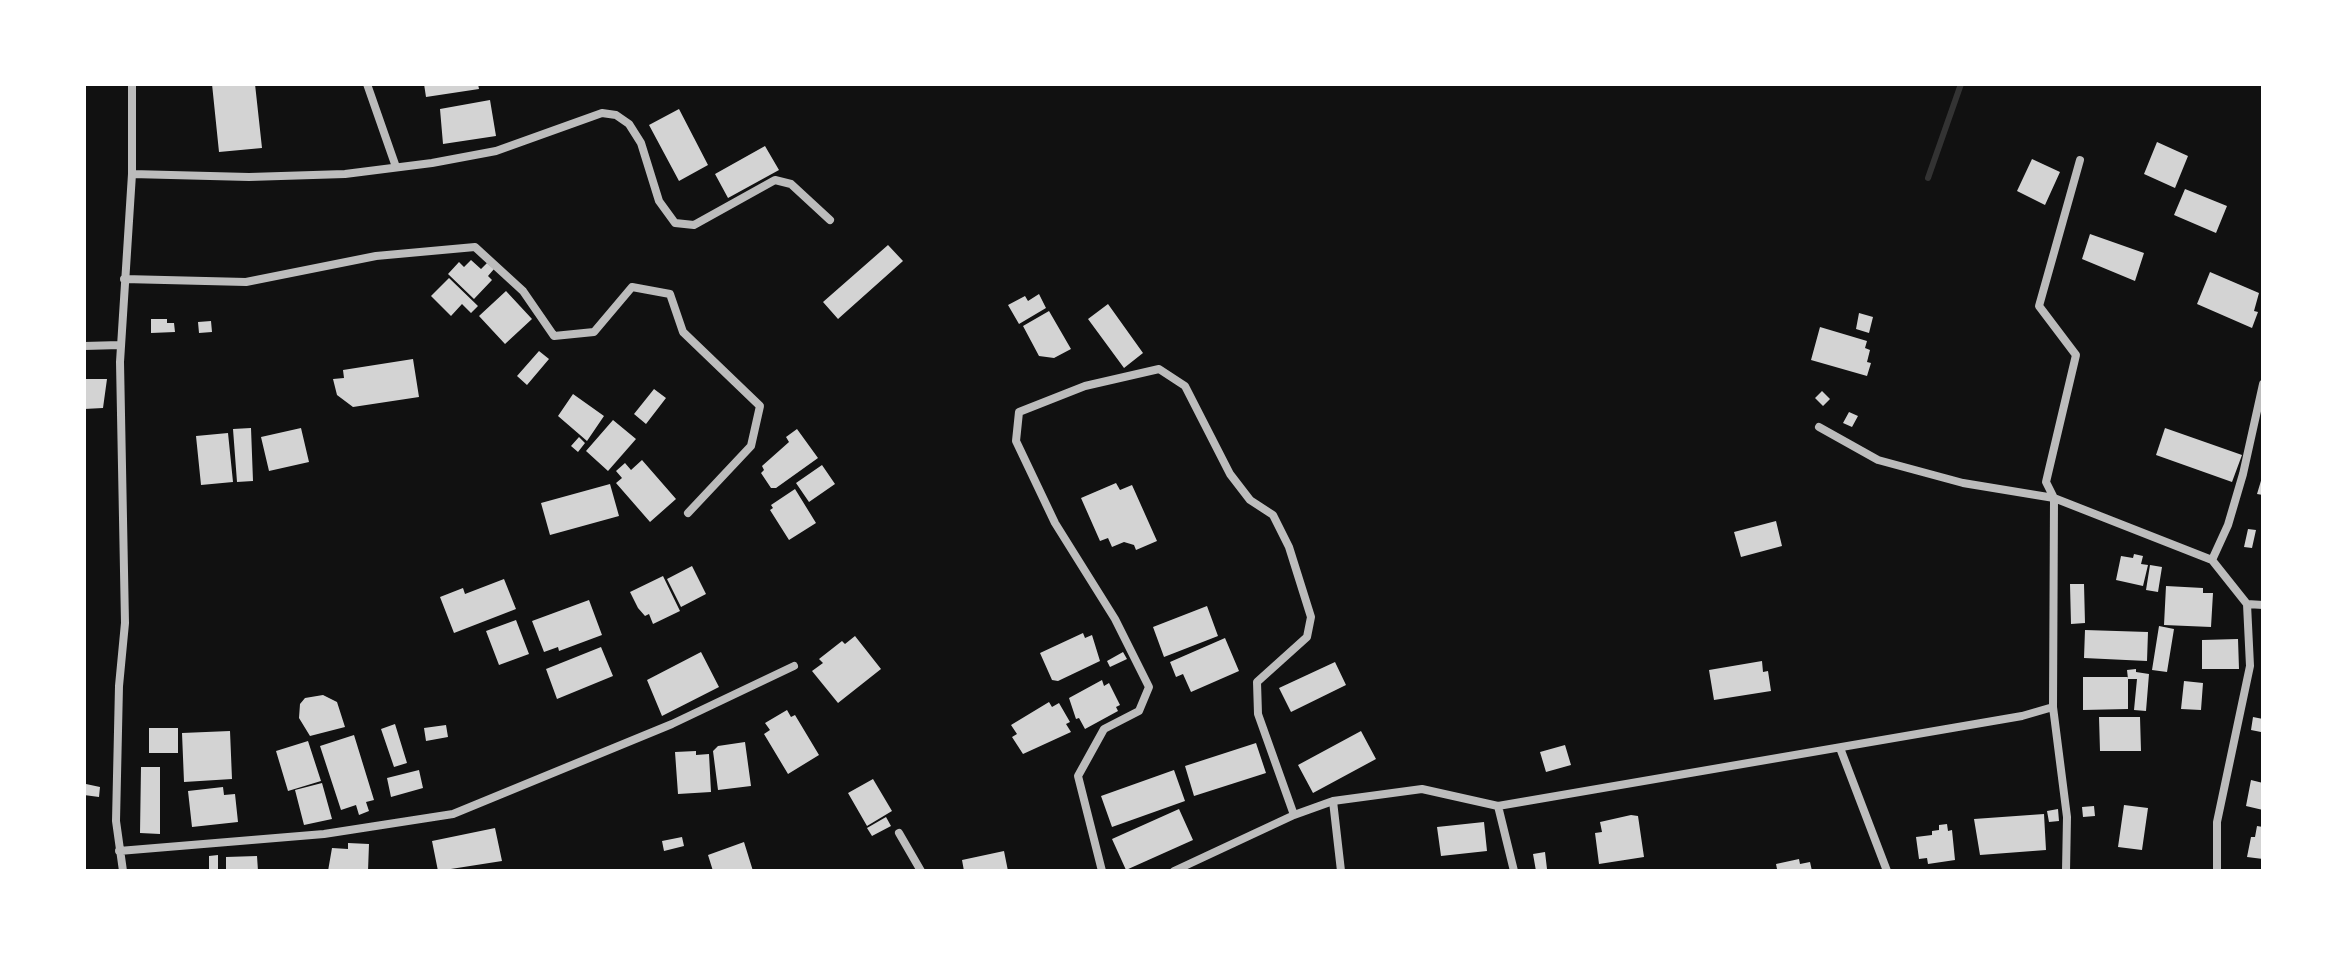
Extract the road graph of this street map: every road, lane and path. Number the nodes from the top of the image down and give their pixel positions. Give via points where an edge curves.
1 (132, 84) edge
2 (367, 84) edge
3 (2080, 160) dead end
4 (396, 167) junction
5 (132, 174) junction
6 (830, 220) dead end
7 (124, 279) junction
8 (120, 345) junction
9 (84, 346) edge
10 (2263, 384) edge
11 (2260, 413) edge
12 (1819, 427) dead end
13 (2054, 498) junction
14 (688, 513) dead end
15 (2212, 560) junction
16 (2247, 604) junction
17 (2263, 605) edge
18 (794, 666) dead end
19 (2053, 707) junction
20 (1840, 748) junction
21 (1333, 801) junction
22 (1498, 806) junction
23 (1294, 815) junction
24 (899, 833) dead end
25 (119, 851) junction
26 (123, 871) edge
27 (921, 871) edge
28 (1102, 871) edge
29 (1174, 871) edge
30 (1341, 871) edge
31 (1514, 871) edge
32 (1887, 871) edge
33 (2066, 871) edge
34 (2217, 871) edge

1 - 5 street
2 - 4 street
3 - 13 street via 2039,306 2076,355 2046,482
4 - 5 street via 249,177
4 - 6 street via 496,151 583,117 616,115 641,143 659,201 675,223 694,225 775,180 791,184
5 - 7 street
7 - 8 street
7 - 14 street via 246,282 376,256 475,247 523,291 554,336 594,332 632,287 670,294 683,332 760,406 751,446
8 - 9 street
8 - 25 street via 125,623
10 - 11 street
11 - 15 street via 2228,525
12 - 13 street via 1878,460 1963,483
13 - 15 street
13 - 19 street
15 - 16 street
16 - 17 street
16 - 34 street via 2250,666 2217,822
18 - 25 street via 672,724 453,814 324,834
19 - 20 street
19 - 33 street via 2067,817
20 - 22 street
20 - 32 street
21 - 22 street via 1422,789
21 - 23 street
21 - 30 street
22 - 31 street
23 - 28 street via 1258,714 1257,682 1307,637 1311,617 1289,547 1273,515 1250,500 1230,474 1185,386 1159,369 1085,386 1019,412 1016,441 1055,523 1115,619 1149,687 1139,711 1104,729 1078,776
23 - 29 street
24 - 27 street
25 - 26 street

